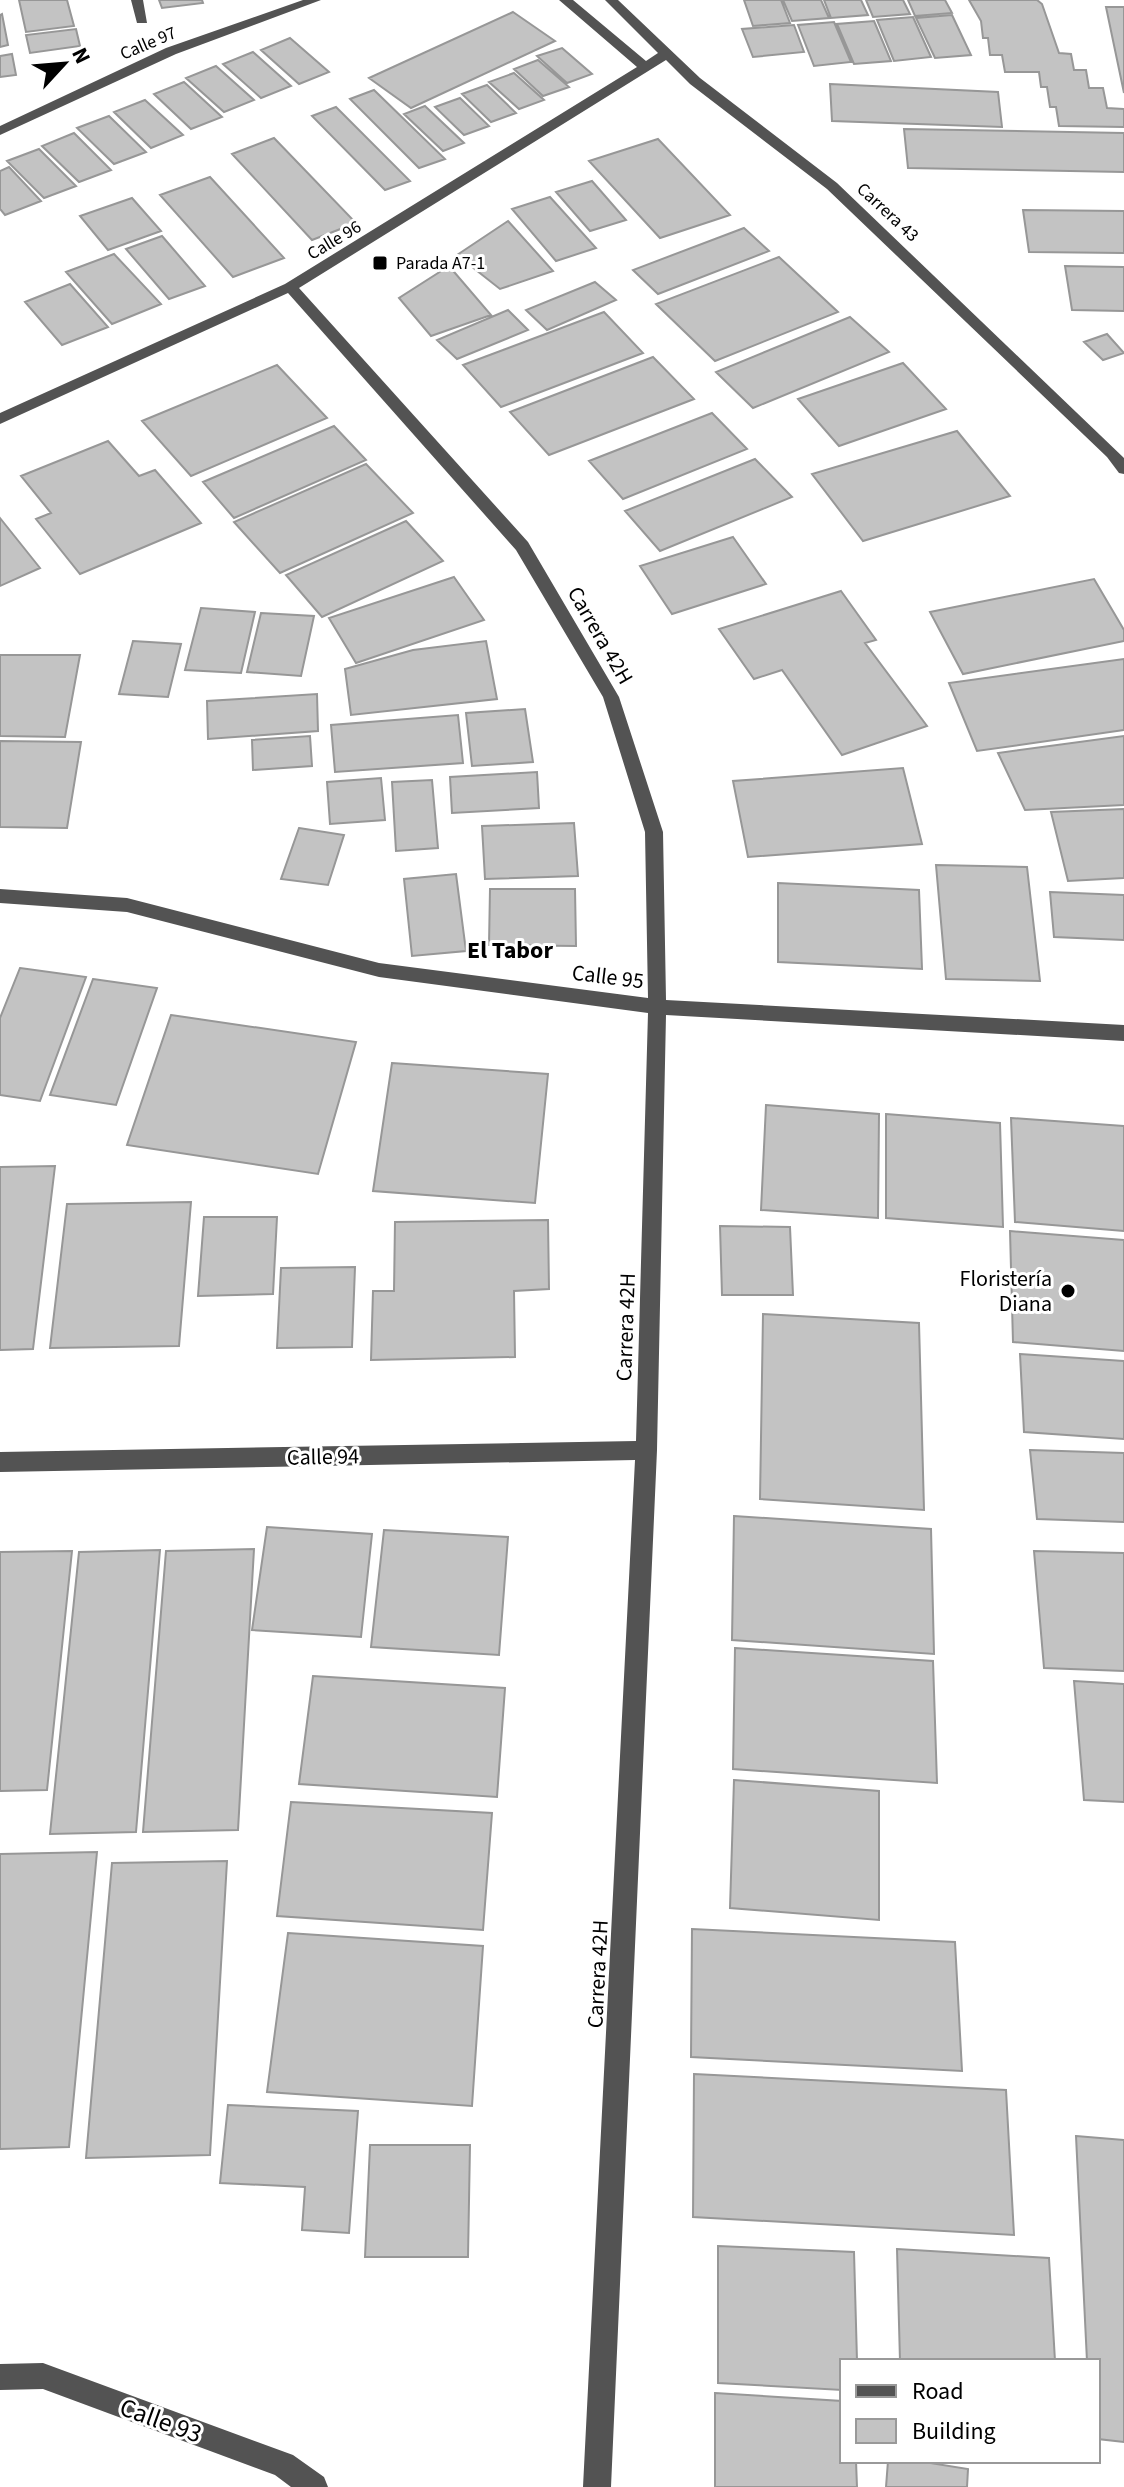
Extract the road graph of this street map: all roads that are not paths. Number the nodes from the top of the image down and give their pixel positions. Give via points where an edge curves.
1 (137, 0) edge
2 (315, 0) edge
3 (565, 0) edge
4 (611, 0) edge
5 (142, 20) dead end
6 (666, 54) junction
7 (644, 66) junction
8 (0, 131) edge
9 (290, 287) junction
10 (0, 419) edge
11 (1124, 469) edge
12 (0, 896) edge
13 (657, 1007) junction
14 (1124, 1033) edge
15 (646, 1450) junction
16 (0, 1462) edge
17 (0, 2377) edge
18 (314, 2487) edge
19 (597, 2487) edge

1 - 5 street
2 - 8 street, Calle 97 via 171,51
3 - 7 street
4 - 6 street, Carrera 43
6 - 7 street, Calle 96
6 - 11 street, Carrera 43 via 832,186
7 - 9 street, Calle 96
9 - 10 street, Calle 96
9 - 13 street, Carrera 42H via 522,546 611,697 654,832
12 - 13 street, Calle 95 via 127,905 379,970
13 - 14 street, Calle 95
13 - 15 street, Carrera 42H
15 - 16 street, Calle 94
15 - 19 street, Carrera 42H
17 - 18 street, Calle 93 via 43,2376 283,2465

